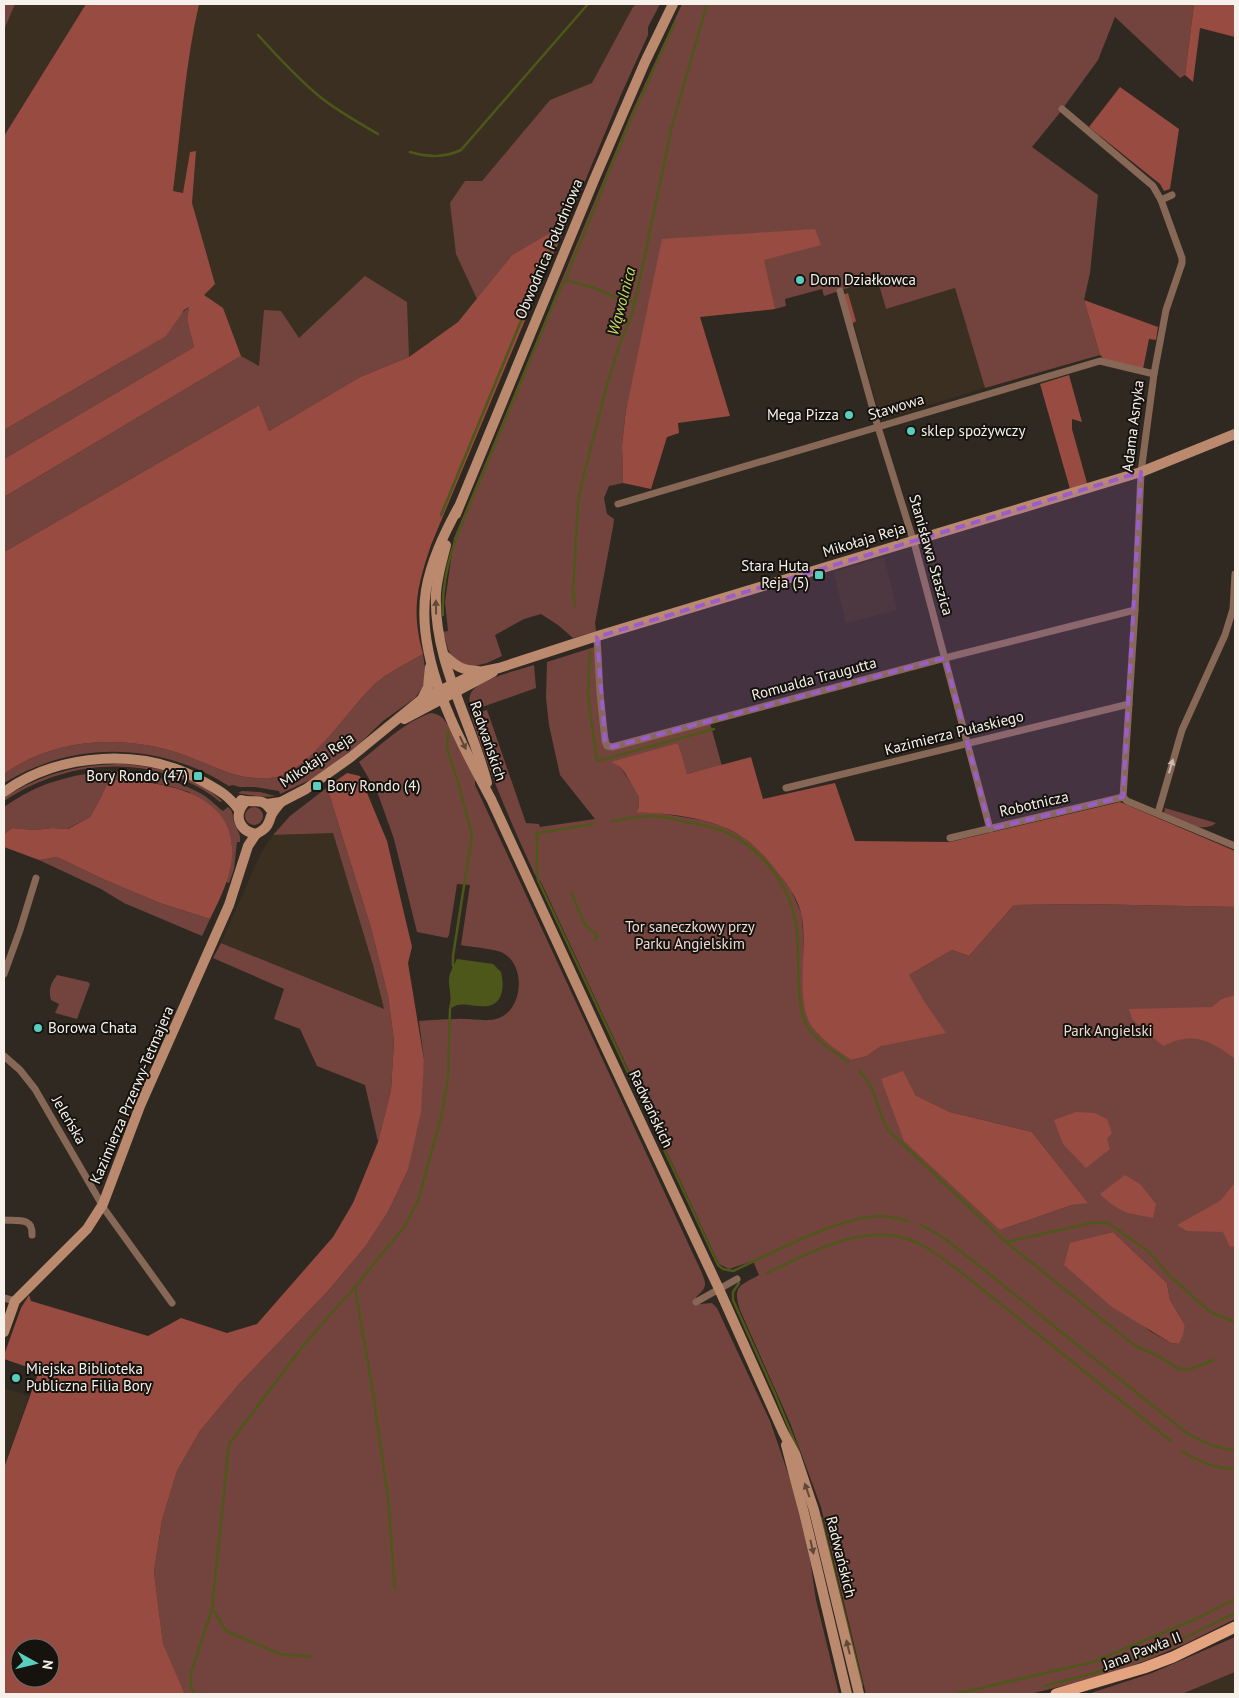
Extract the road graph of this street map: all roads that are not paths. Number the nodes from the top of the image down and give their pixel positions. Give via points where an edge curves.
1 (673, 4) edge
2 (1062, 109) dead end
3 (1172, 195) dead end
4 (1161, 200) junction
5 (840, 291) dead end
6 (1154, 374) junction
7 (878, 427) junction
8 (1235, 434) edge
9 (1141, 472) junction
10 (618, 504) dead end
11 (458, 508) junction
12 (914, 541) junction
13 (1235, 574) edge
14 (1234, 609) edge
15 (1135, 610) junction
16 (597, 637) junction
17 (444, 655) junction
18 (945, 658) junction
19 (430, 659) junction
20 (500, 668) junction
21 (479, 672) junction
22 (454, 688) junction
23 (442, 694) junction
24 (422, 699) junction
25 (1129, 704) junction
26 (382, 732) junction
27 (966, 744) junction
28 (786, 788) dead end
29 (4, 792) edge
30 (229, 797) junction
31 (1123, 797) junction
32 (492, 799) junction
33 (245, 802) junction
34 (281, 802) junction
35 (267, 804) junction
36 (239, 810) junction
37 (1158, 813) junction
38 (272, 814) junction
39 (990, 829) junction
40 (251, 832) junction
41 (950, 838) dead end
42 (1235, 846) edge
43 (36, 878) dead end
44 (4, 974) edge
45 (4, 1056) edge
46 (103, 1204) junction
47 (4, 1220) edge
48 (32, 1235) dead end
49 (737, 1279) dead end
50 (719, 1289) junction
51 (4, 1298) edge
52 (15, 1301) junction
53 (696, 1302) dead end
54 (172, 1303) dead end
55 (4, 1332) edge
56 (783, 1432) junction
57 (1235, 1627) edge
58 (847, 1694) edge
59 (859, 1694) edge
60 (1056, 1694) edge

1 - 11 main road, Obwodnica Południowa via 598,172
2 - 4 street, Adama Asnyka via 1153,186
3 - 4 street
4 - 6 street, Adama Asnyka via 1180,249 1182,263 1166,310
5 - 7 street, Stanisława Staszica
6 - 7 street, Stawowa via 1100,361
6 - 9 street, Adama Asnyka
7 - 10 street, Stawowa
7 - 12 street, Stanisława Staszica
8 - 9 main road, Mikołaja Reja
9 - 12 main road, Mikołaja Reja
9 - 15 street, Adama Asnyka
17 -> 11 main road, Radwańskich via 438,633 436,591
11 - 19 main road via 432,566 426,590 424,620
12 - 16 main road, Mikołaja Reja
12 - 18 street, Stanisława Staszica
13 - 14 street
37 -> 14 street via 1182,730
15 - 18 street, Romualda Traugutta
15 - 25 street, Adama Asnyka
16 - 18 street, Romualda Traugutta via 605,741 612,747
16 - 20 main road, Mikołaja Reja
17 - 21 main road via 459,668
17 - 22 main road, Radwańskich
18 - 27 street, Stanisława Staszica
19 - 23 main road, Radwańskich
19 - 24 main road via 430,681
20 - 21 main road, Mikołaja Reja
20 - 22 main road, Mikołaja Reja
21 - 22 main road, Mikołaja Reja
22 - 23 main road, Mikołaja Reja
22 - 32 main road, Radwańskich via 482,761
23 - 24 main road, Mikołaja Reja
23 - 26 main road, Mikołaja Reja
23 -> 32 main road, Radwańskich
24 - 26 main road, Mikołaja Reja
25 - 27 street, Kazimierza Pułaskiego
25 - 31 street, Adama Asnyka
26 - 34 main road, Mikołaja Reja via 324,777
27 - 28 street, Kazimierza Pułaskiego
27 - 39 street, Stanisława Staszica
29 - 30 main road via 49,769 81,761 113,759 149,762 178,770
30 - 33 main road
30 - 36 main road
31 - 37 street
31 - 39 street, Robotnicza
32 - 50 main road, Radwańskich
33 - 35 main road via 257,800
33 - 36 main road
34 - 35 main road, Mikołaja Reja
34 - 38 main road
35 - 38 main road
36 - 40 main road via 239,823
37 - 42 street
38 - 40 main road via 264,830
39 - 41 street, Robotnicza
40 - 46 main road, Kazimierza Przerwy-Tetmajera via 232,896 140,1106
43 - 44 street
45 - 46 street, Jeleńska via 35,1089
46 - 52 main road, Kazimierza Przerwy-Tetmajera via 87,1228
46 - 54 street, Jeleńska
47 - 48 street via 30,1223
49 - 50 street
50 - 53 street
50 - 56 main road, Radwańskich
51 - 52 street
52 - 55 main road, Kazimierza Przerwy-Tetmajera
56 -> 58 main road, Radwańskich
59 -> 56 main road, Radwańskich via 814,1510 796,1456
57 - 60 main road, Jana Pawła II via 1144,1668

